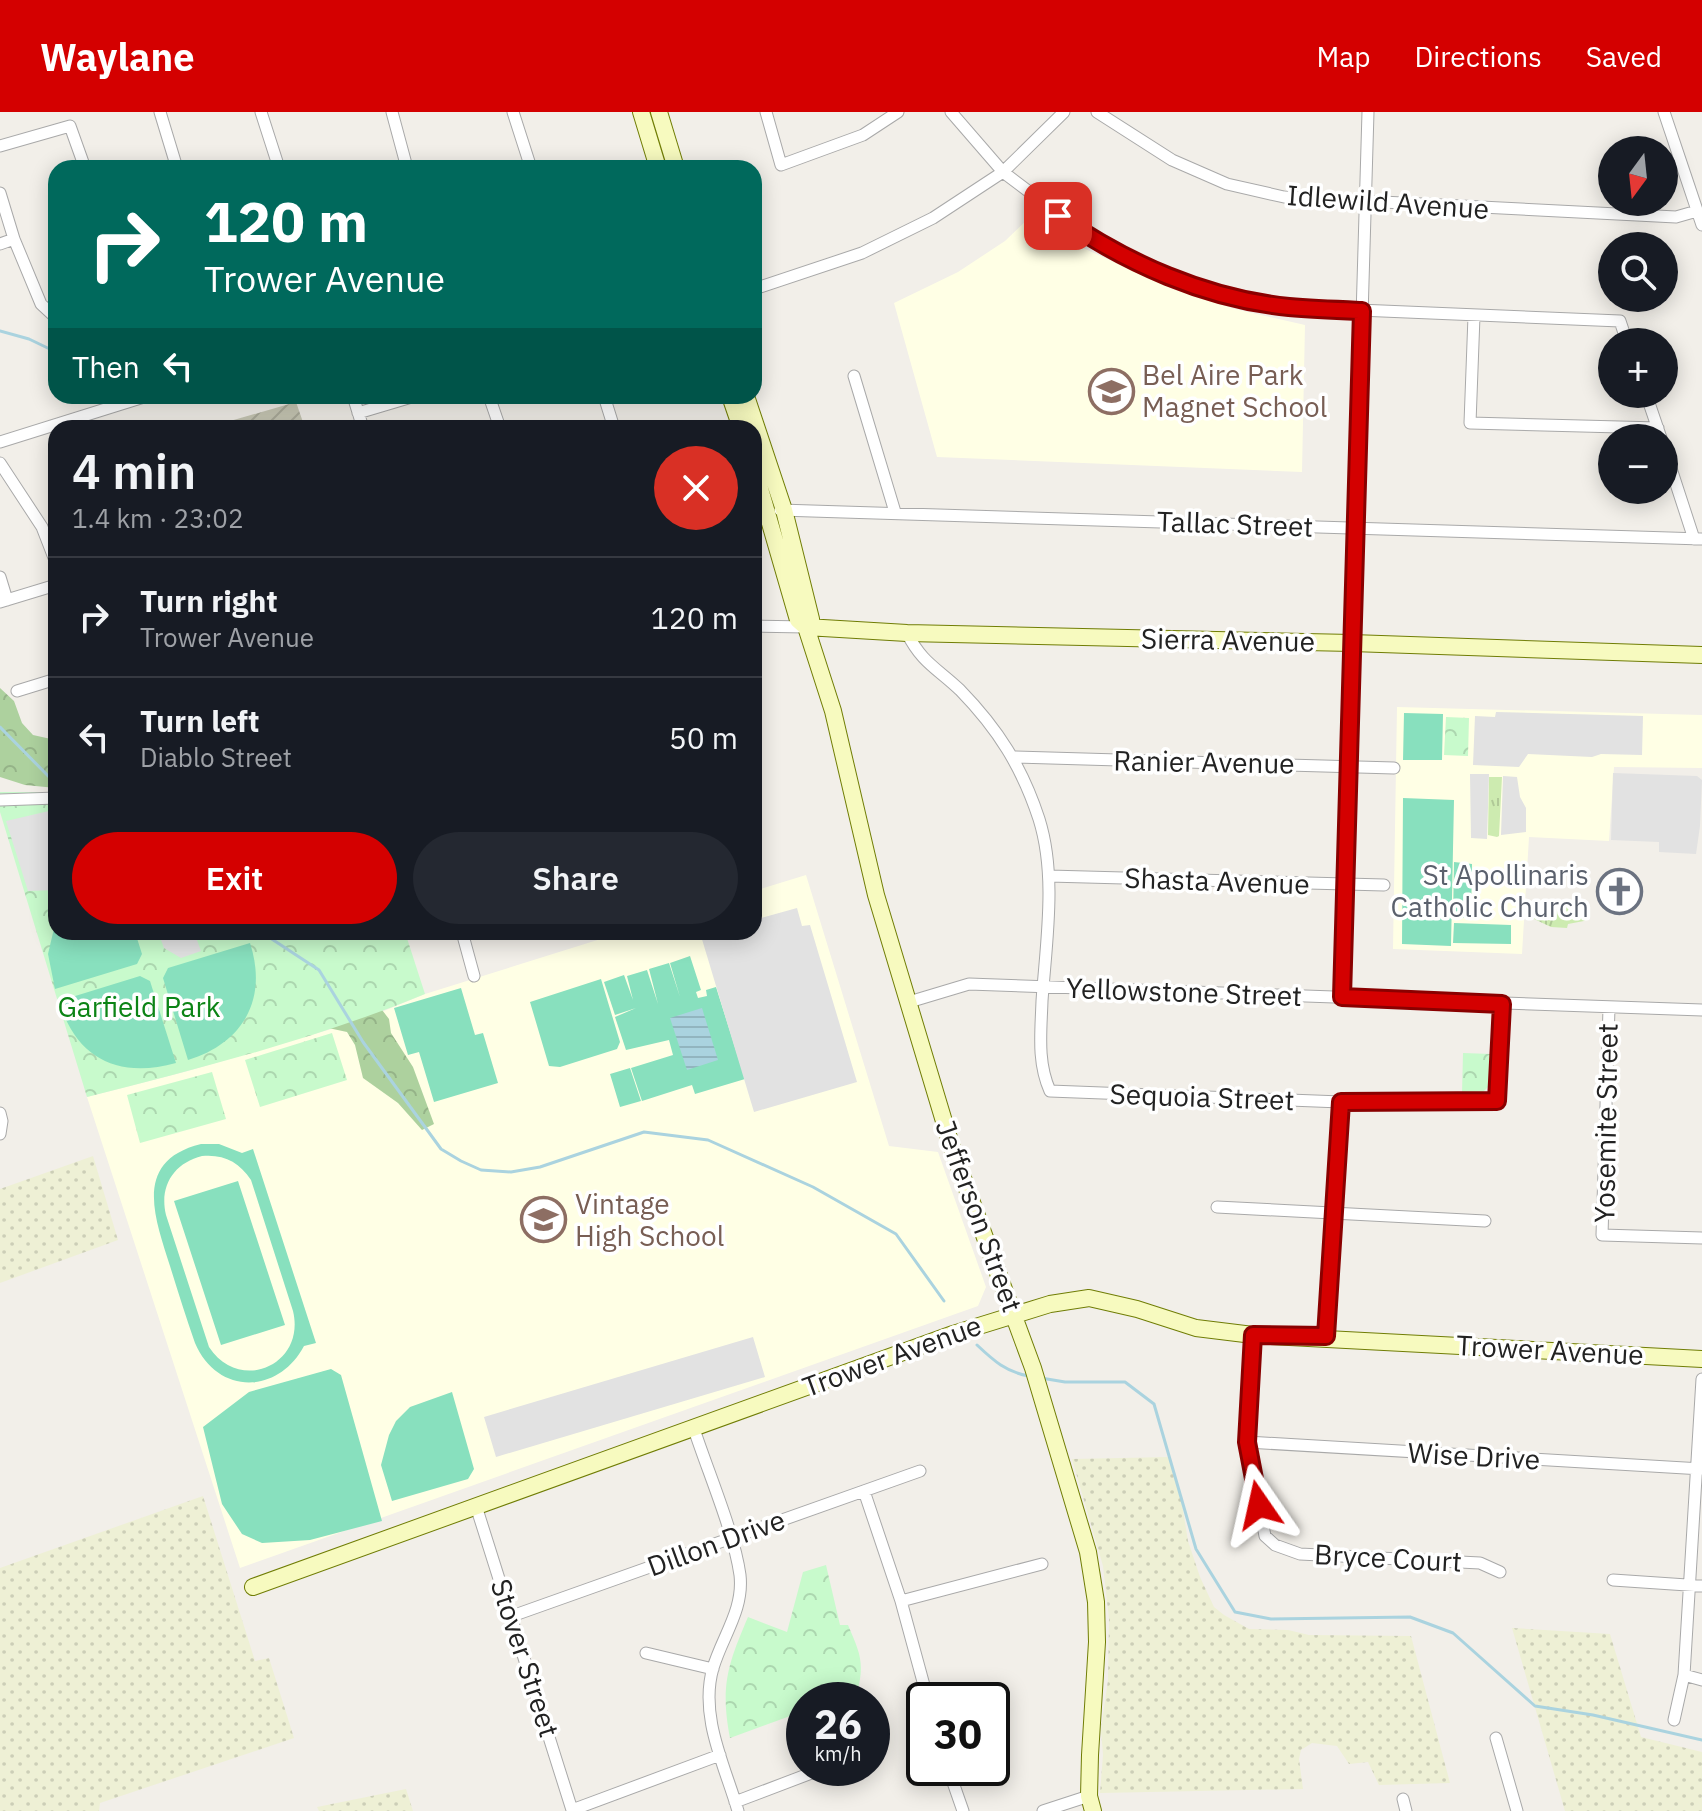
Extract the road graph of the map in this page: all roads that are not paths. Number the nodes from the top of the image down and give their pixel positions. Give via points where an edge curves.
1 (160, 112) edge
2 (261, 112) edge
3 (392, 112) edge
4 (513, 112) edge
5 (641, 112) edge
6 (659, 112) edge
7 (766, 112) edge
8 (898, 112) edge
9 (951, 112) edge
10 (1064, 112) edge
11 (1097, 112) edge
12 (1368, 112) edge
13 (1664, 112) edge
14 (0, 146) edge
15 (82, 160) edge
16 (175, 160) edge
17 (276, 160) edge
18 (405, 160) edge
19 (528, 160) edge
20 (656, 160) edge
21 (674, 160) edge
22 (1003, 172) junction
23 (0, 193) edge
24 (1366, 201) junction
25 (1697, 211) junction
26 (1702, 225) edge
27 (14, 239) junction
28 (0, 244) edge
29 (762, 286) edge
30 (48, 310) edge
31 (1362, 311) junction
32 (1474, 316) junction
33 (1622, 328) edge
34 (854, 376) dead end
35 (121, 404) edge
36 (355, 404) edge
37 (388, 404) edge
38 (358, 413) junction
39 (70, 420) edge
40 (360, 420) edge
41 (48, 427) edge
42 (1598, 430) edge
43 (0, 442) edge
44 (762, 457) edge
45 (0, 463) edge
46 (762, 483) edge
47 (1678, 485) edge
48 (776, 510) junction
49 (895, 512) junction
50 (1356, 528) junction
51 (1698, 539) edge
52 (48, 542) edge
53 (0, 577) edge
54 (48, 587) edge
55 (4, 601) edge
56 (762, 626) edge
57 (806, 627) junction
58 (907, 633) junction
59 (1352, 643) junction
60 (1702, 655) edge
61 (48, 681) edge
62 (17, 691) dead end
63 (1014, 757) junction
64 (1349, 766) junction
65 (1394, 768) dead end
66 (48, 798) edge
67 (0, 800) edge
68 (1049, 876) junction
69 (1345, 884) junction
70 (1384, 885) dead end
71 (464, 940) edge
72 (474, 976) dead end
73 (1043, 987) junction
74 (1342, 997) junction
75 (909, 1002) junction
76 (1502, 1004) junction
77 (1609, 1008) junction
78 (1702, 1010) edge
79 (1341, 1102) junction
80 (0, 1113) edge
81 (0, 1134) edge
82 (1217, 1207) dead end
83 (1334, 1213) junction
84 (1485, 1221) dead end
85 (1702, 1238) edge
86 (1015, 1314) junction
87 (1253, 1335) junction
88 (1326, 1336) junction
89 (1702, 1359) edge
90 (1702, 1379) edge
91 (694, 1429) junction
92 (1247, 1442) junction
93 (1700, 1469) edge
94 (920, 1471) dead end
95 (864, 1491) junction
96 (476, 1506) junction
97 (730, 1538) junction
98 (1042, 1564) dead end
99 (1500, 1572) dead end
100 (1613, 1580) dead end
101 (1696, 1586) edge
102 (253, 1587) dead end
103 (901, 1601) junction
104 (512, 1616) junction
105 (646, 1653) dead end
106 (713, 1669) junction
107 (1684, 1675) junction
108 (1702, 1680) edge
109 (923, 1682) edge
110 (1674, 1720) dead end
111 (1496, 1738) dead end
112 (720, 1755) junction
113 (786, 1785) edge
114 (954, 1786) edge
115 (1091, 1804) edge
116 (737, 1806) edge
117 (572, 1810) edge
118 (963, 1811) edge
119 (1043, 1811) edge
120 (1517, 1811) edge

1 - 16 street
2 - 17 street
3 - 18 street
4 - 19 street
5 - 20 street
6 - 21 street
7 - 8 street via 781,165 863,135
9 - 22 street
10 - 22 street
11 - 24 street, Idlewild Avenue via 1172,160 1227,184 1284,197
12 - 24 street
13 - 25 street
14 - 15 street via 70,126
22 - 29 street via 933,218 862,253
22 - 31 street via 1098,244 1161,274 1222,295 1287,307
23 - 27 street
24 - 25 street, Idlewild Avenue via 1676,217
24 - 31 street
25 - 26 street
27 - 28 street
27 - 30 street
31 - 32 street
31 - 50 street
32 - 33 street via 1620,321
32 - 42 street via 1470,423
34 - 49 street
35 - 39 street
36 - 38 street
37 - 38 street
38 - 40 street
41 - 43 street
44 - 48 street, Jefferson Street
45 - 52 street
46 - 48 street, Jefferson Street
47 - 51 street
48 - 49 street, Tallac Street
48 - 57 street, Jefferson Street via 798,620
49 - 50 street, Tallac Street
50 - 51 street, Tallac Street
50 - 59 street
53 - 55 street
54 - 55 street
56 - 57 street, Sierra Avenue
57 - 58 street, Sierra Avenue
57 - 75 street, Jefferson Street
58 - 59 street, Sierra Avenue
58 - 63 street via 917,653 959,689
59 - 60 street, Sierra Avenue
59 - 64 street
61 - 62 street
63 - 64 street, Ranier Avenue
63 - 68 street via 1040,821
64 - 65 street, Ranier Avenue
64 - 69 street
66 - 67 street
68 - 69 street, Shasta Avenue
68 - 73 street
69 - 70 street, Shasta Avenue
69 - 74 street
71 - 72 street
73 - 74 street, Yellowstone Street
73 - 75 street, Yellowstone Street via 969,984
73 - 79 street, Sequoia Street via 1042,1074 1050,1091
74 - 76 street, Yellowstone Street
75 - 86 street, Jefferson Street via 952,1148
76 - 77 street, Yellowstone Street
76 - 79 street, Sequoia Street via 1497,1101
77 - 78 street, Yellowstone Street
77 - 85 street, Yosemite Street via 1602,1235
79 - 83 street
80 - 81 street
82 - 83 street
83 - 84 street
83 - 88 street
86 - 87 street, Trower Avenue via 1089,1298 1196,1328
86 - 91 street, Trower Avenue
86 - 115 street, Jefferson Street via 1088,1552 1096,1602
87 - 88 street, Trower Avenue
87 - 92 street
88 - 89 street, Trower Avenue
90 - 93 street
91 - 96 street, Trower Avenue
91 - 97 street
92 - 93 street, Wise Drive
92 - 99 street, Bryce Court via 1265,1536 1275,1545 1300,1554 1480,1563
93 - 101 street
94 - 95 street, Dillon Drive
95 - 97 street, Dillon Drive
95 - 103 street
96 - 102 street, Trower Avenue
96 - 104 street, Stover Street
97 - 104 street, Dillon Drive
97 - 106 street via 740,1576 737,1610
98 - 103 street
100 - 101 street
101 - 107 street
103 - 109 street
104 - 117 street, Stover Street
105 - 106 street
106 - 112 street via 710,1715
107 - 108 street
107 - 110 street
111 - 120 street
112 - 116 street
112 - 117 street
113 - 116 street
114 - 118 street
115 - 119 street

